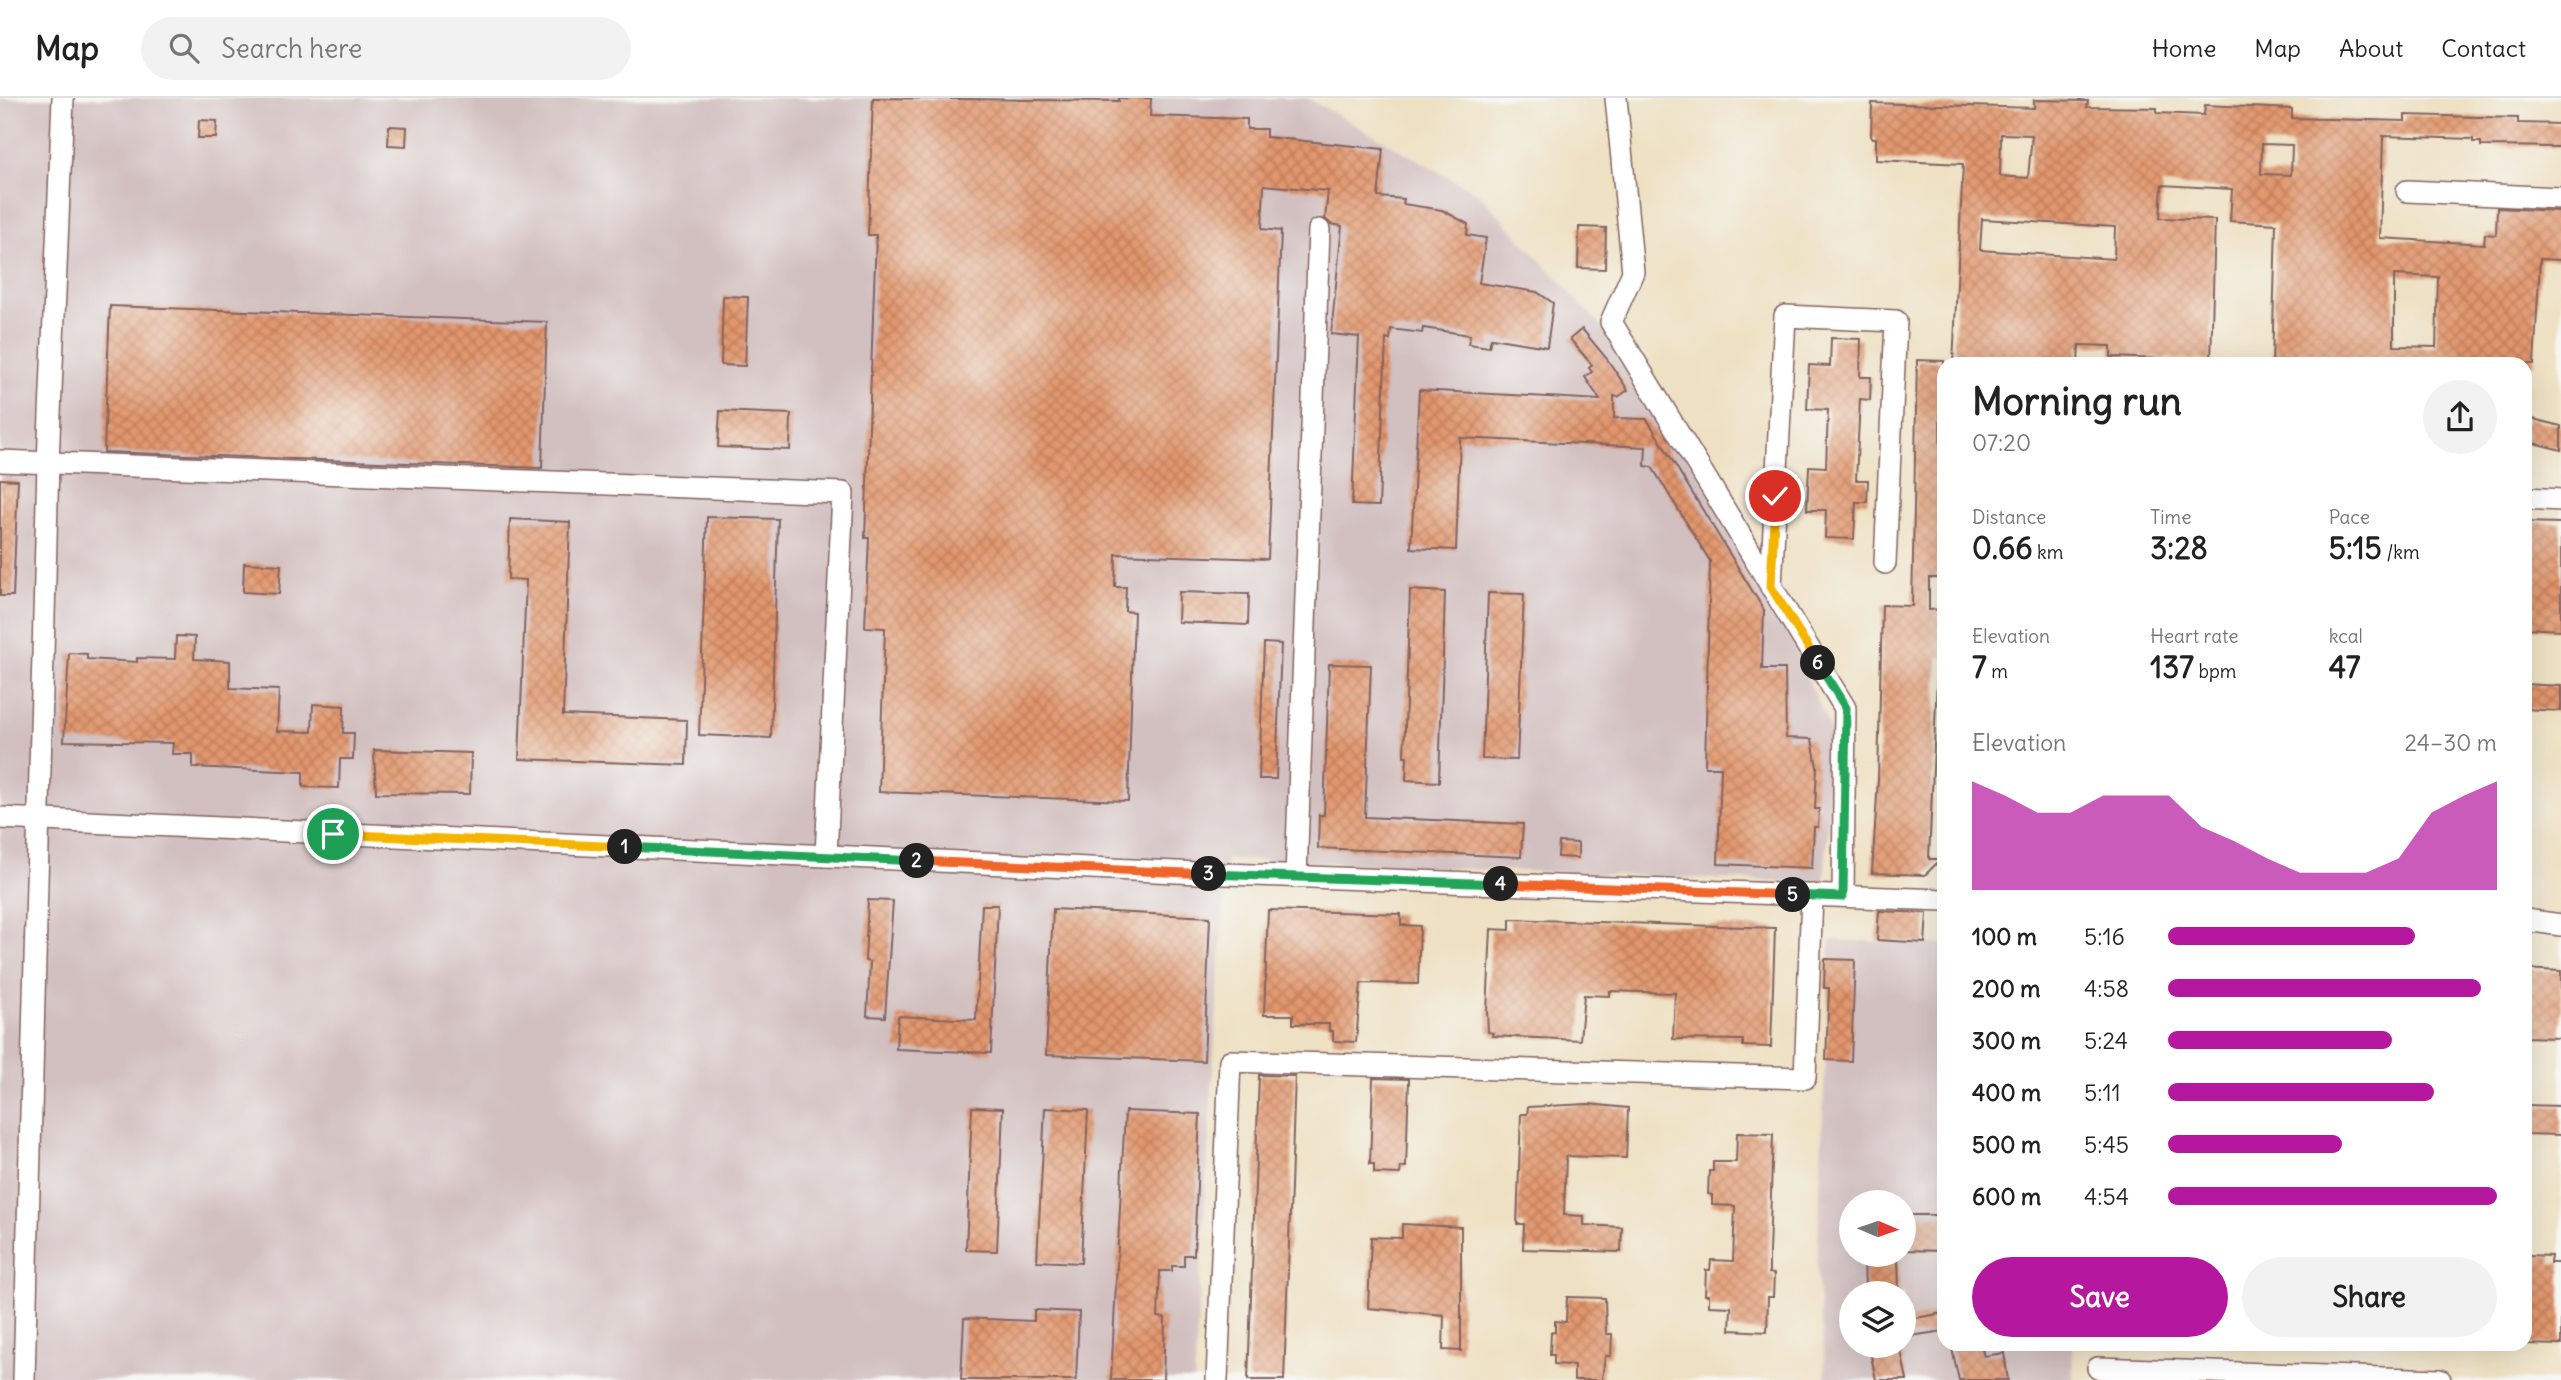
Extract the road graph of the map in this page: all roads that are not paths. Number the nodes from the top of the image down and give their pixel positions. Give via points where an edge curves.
1 (63, 98) edge
2 (1616, 98) edge
3 (2407, 191) dead end
4 (2561, 198) edge
5 (1319, 230) dead end
6 (0, 461) edge
7 (48, 463) junction
8 (2532, 499) edge
9 (2561, 500) edge
10 (1885, 563) dead end
11 (1771, 587) junction
12 (0, 818) edge
13 (37, 820) junction
14 (826, 856) junction
15 (1296, 877) junction
16 (1812, 895) junction
17 (1843, 897) junction
18 (1937, 900) edge
19 (2532, 921) edge
20 (2561, 925) edge
21 (2098, 1368) dead end
22 (24, 1380) edge
23 (1217, 1380) edge
24 (2440, 1380) edge

1 - 7 street
2 - 11 street via 1633,272 1611,322
3 - 4 street
5 - 15 street
6 - 7 street
7 - 13 street
7 - 14 street via 843,493
8 - 9 street
10 - 11 street via 1896,321 1785,316
11 - 17 street via 1846,708
12 - 13 street
13 - 14 street
13 - 22 street
14 - 15 street
15 - 16 street
16 - 17 street
16 - 23 street via 1805,1078 1230,1061
17 - 18 street
19 - 20 street
21 - 24 street

